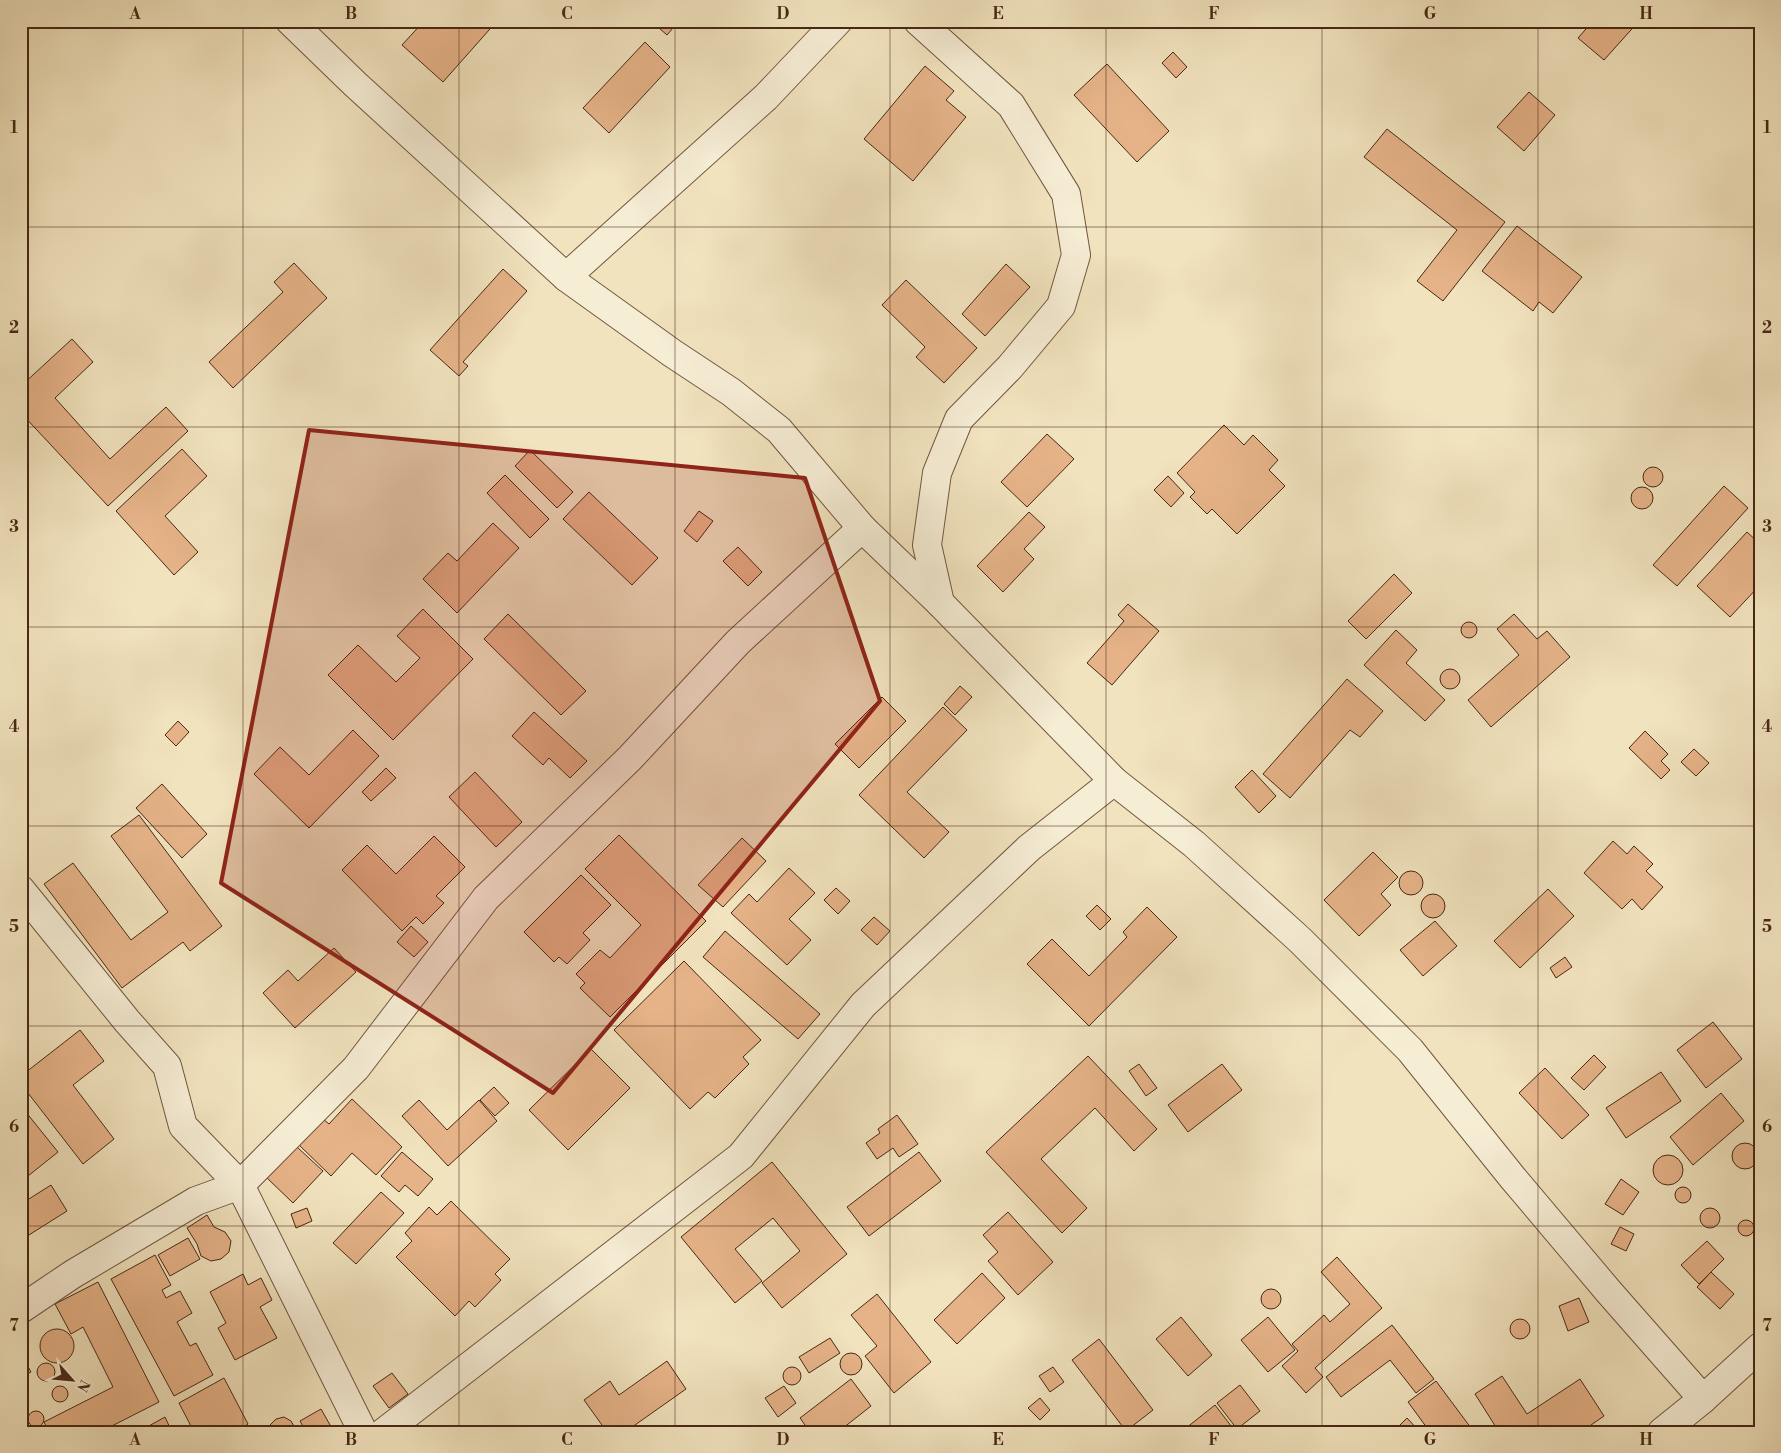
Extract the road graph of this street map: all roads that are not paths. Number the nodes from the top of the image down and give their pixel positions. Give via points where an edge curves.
1 (290, 21) edge
2 (838, 21) edge
3 (918, 21) edge
4 (566, 277) junction
5 (862, 528) junction
6 (940, 603) junction
7 (1114, 781) junction
8 (21, 890) edge
9 (240, 1185) junction
10 (21, 1309) edge
11 (1760, 1347) edge
12 (1702, 1399) junction
13 (363, 1432) edge
14 (384, 1432) edge
15 (1662, 1432) edge

1 - 4 street
2 - 4 street via 766,97
3 - 6 street via 1011,105 1066,194 1076,255 1061,306 959,419 937,473 927,545
4 - 5 street via 731,392 779,430
5 - 6 street
5 - 9 street via 738,642 630,758 486,898 356,1068
6 - 7 street
7 - 12 street via 1194,844 1300,940 1410,1050 1518,1184
7 - 14 street via 1029,848 863,1005 741,1156
8 - 9 street via 166,1066 183,1126
9 - 10 street via 196,1201
9 - 13 street
11 - 12 street
12 - 15 street

